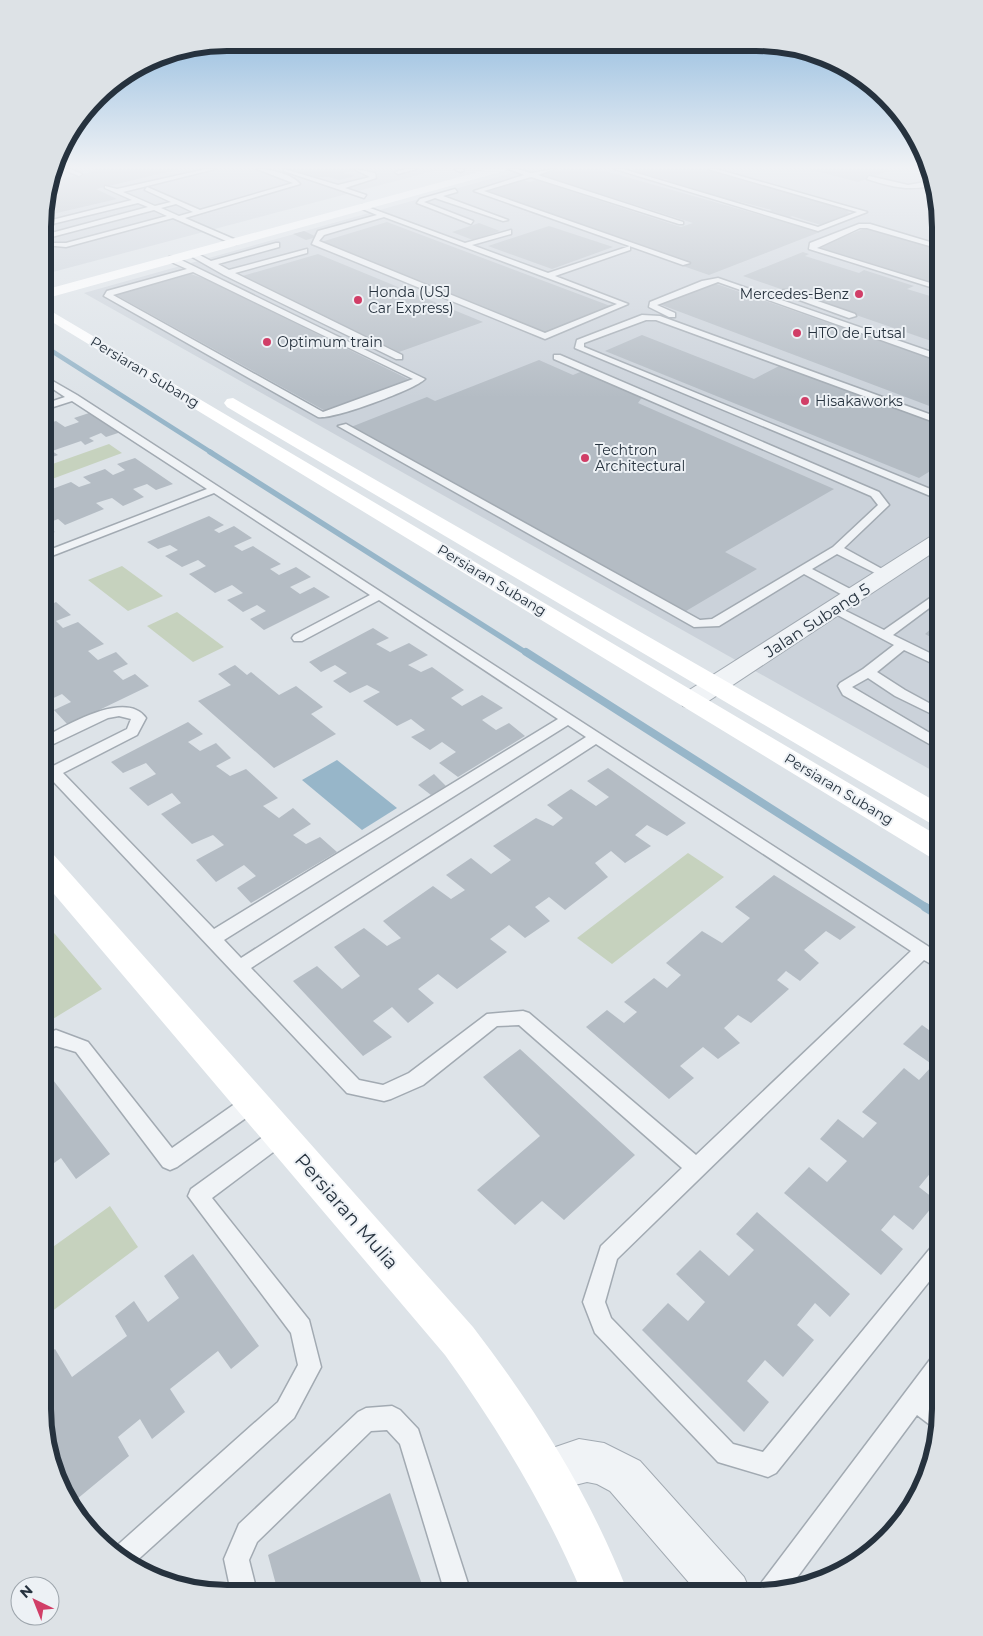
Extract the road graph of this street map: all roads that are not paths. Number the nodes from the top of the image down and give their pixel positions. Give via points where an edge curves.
1 (190, 245) edge
2 (221, 245) edge
3 (282, 245) edge
4 (284, 245) edge
5 (323, 245) edge
6 (466, 245) edge
7 (634, 245) edge
8 (813, 245) edge
9 (627, 248) dead end
10 (191, 254) junction
11 (822, 259) dead end
12 (168, 260) junction
13 (686, 263) dead end
14 (210, 264) junction
15 (190, 271) junction
16 (861, 272) dead end
17 (227, 273) junction
18 (547, 276) junction
19 (932, 286) edge
20 (911, 287) dead end
21 (786, 292) dead end
22 (51, 293) edge
23 (51, 293) edge
24 (932, 294) edge
25 (51, 299) edge
26 (51, 299) edge
27 (859, 318) dead end
28 (932, 355) edge
29 (399, 357) dead end
30 (558, 357) dead end
31 (51, 383) edge
32 (74, 397) junction
33 (51, 405) edge
34 (932, 411) edge
35 (932, 418) edge
36 (343, 426) dead end
37 (215, 489) junction
38 (932, 490) edge
39 (932, 545) edge
40 (837, 549) junction
41 (51, 553) edge
42 (804, 570) junction
43 (887, 575) junction
44 (379, 595) junction
45 (854, 596) junction
46 (932, 601) edge
47 (834, 610) junction
48 (885, 635) junction
49 (298, 638) dead end
50 (903, 644) junction
51 (932, 659) edge
52 (868, 672) junction
53 (716, 685) junction
54 (692, 700) junction
55 (932, 710) edge
56 (568, 718) junction
57 (596, 736) junction
58 (51, 740) edge
59 (932, 740) edge
60 (51, 772) edge
61 (51, 777) edge
62 (932, 811) edge
63 (931, 845) edge
64 (51, 870) edge
65 (213, 938) junction
66 (932, 956) edge
67 (240, 967) junction
68 (51, 1040) edge
69 (253, 1102) junction
70 (282, 1135) junction
71 (696, 1168) junction
72 (931, 1263) edge
73 (931, 1377) edge
74 (915, 1398) junction
75 (931, 1412) edge
76 (547, 1470) junction
77 (127, 1553) edge
78 (776, 1583) edge
79 (242, 1585) edge
80 (456, 1585) edge
81 (602, 1585) edge
82 (721, 1585) edge

1 - 22 street
2 - 10 street
3 - 14 lane
4 - 17 lane via 304,251
5 - 18 lane via 545,336 624,304
6 - 18 lane
7 - 13 lane
8 - 19 lane via 813,249
9 - 18 lane
10 - 12 street
10 - 14 lane
11 - 16 lane
12 - 15 lane
12 - 23 street
14 - 17 lane
15 - 15 lane via 420,379 346,409 320,415 108,294
17 - 29 lane
20 - 24 lane
21 - 27 lane
25 - 53 street, Persiaran Subang
26 - 54 street, Persiaran Subang
28 - 34 lane via 718,280 653,304 660,311
30 - 40 lane via 875,494 884,505
31 - 32 lane
32 - 33 lane
32 - 37 lane
35 - 38 lane via 657,318 646,316 580,342 578,348
36 - 42 lane via 698,624 715,623
37 - 41 lane
37 - 44 lane
39 - 43 street, Jalan Subang 5
40 - 42 lane
40 - 43 lane
42 - 45 lane
43 - 45 street, Jalan Subang 5
44 - 49 lane
44 - 56 lane
45 - 47 street, Jalan Subang 5
46 - 48 lane
47 - 48 lane
47 - 53 street, Jalan Subang 5
48 - 50 lane
50 - 51 lane
50 - 52 lane
52 - 55 lane
52 - 59 lane via 845,686 848,692
53 - 54 street, Jalan Subang 5
53 - 62 street, Persiaran Subang
54 - 63 street, Persiaran Subang
56 - 57 lane
56 - 65 lane
57 - 66 lane
57 - 67 lane
58 - 60 lane via 114,710 134,713 138,718 132,732
61 - 65 lane
64 - 69 street, Persiaran Mulia
65 - 67 lane
66 - 71 lane
67 - 71 lane via 354,1087 384,1093 416,1078 493,1019 523,1018
68 - 69 lane via 56,1038 82,1047 170,1161
69 - 70 street, Persiaran Mulia
70 - 76 street, Persiaran Mulia via 459,1341 501,1396
70 - 77 lane via 198,1196 301,1328 310,1367 286,1410
71 - 72 lane via 608,1254 594,1302 602,1325 726,1454 768,1465
73 - 74 lane
74 - 75 lane
74 - 78 lane
76 - 81 street, Persiaran Mulia
76 - 82 street via 579,1459 603,1463 625,1476
79 - 80 lane via 236,1559 248,1533 366,1420 392,1418 410,1437

